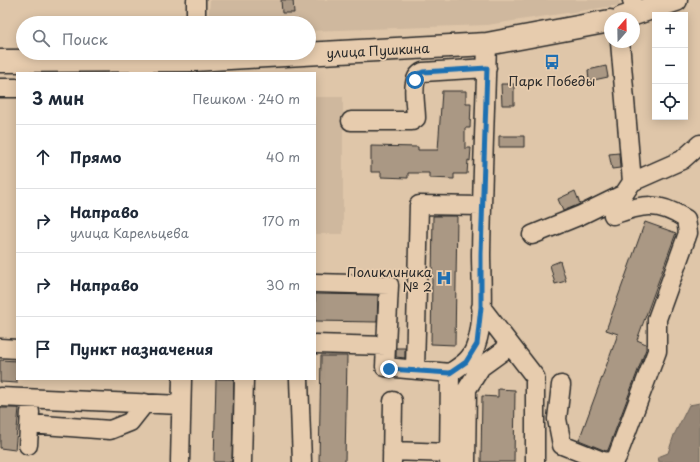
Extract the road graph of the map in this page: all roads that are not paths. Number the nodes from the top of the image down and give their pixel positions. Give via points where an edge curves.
1 (196, 0) edge
2 (676, 0) edge
3 (630, 11) edge
4 (196, 16) edge
5 (604, 22) edge
6 (487, 44) junction
7 (621, 48) edge
8 (316, 55) edge
9 (227, 60) edge
10 (0, 61) edge
11 (194, 62) edge
12 (487, 68) junction
13 (0, 88) edge
14 (16, 88) edge
15 (351, 121) dead end
16 (700, 144) edge
17 (632, 182) junction
18 (482, 206) junction
19 (613, 215) dead end
20 (532, 236) dead end
21 (316, 283) edge
22 (481, 307) junction
23 (316, 344) edge
24 (386, 346) junction
25 (510, 346) junction
26 (0, 348) edge
27 (16, 349) edge
28 (473, 365) junction
29 (415, 370) junction
30 (450, 373) junction
31 (182, 380) edge
32 (244, 380) edge
33 (299, 380) edge
34 (560, 385) dead end
35 (0, 397) edge
36 (32, 398) junction
37 (393, 401) dead end
38 (145, 403) junction
39 (181, 405) junction
40 (30, 424) junction
41 (28, 445) dead end
42 (392, 456) edge
43 (449, 458) edge
44 (180, 462) edge
45 (242, 462) edge
46 (302, 462) edge
47 (466, 462) edge
48 (535, 462) edge

1 - 4 street
2 - 3 main road
5 - 6 main road, улица Пушкина
6 - 8 main road, улица Пушкина
6 - 12 street
7 - 17 street
9 - 11 main road, улица Пушкина
10 - 11 main road, улица Пушкина
12 - 15 street via 418,74 415,80 416,118 412,121
12 - 18 street
13 - 14 street
16 - 17 street via 682,160
17 - 20 street via 624,194 581,216
18 - 22 street
18 - 29 street via 419,205
19 - 34 street via 634,207 652,205 671,209 686,219 688,233 657,319 657,351 617,456 611,461 605,462 562,445 557,418
21 - 24 street via 389,285
22 - 25 street
22 - 28 street
23 - 24 street
24 - 29 street via 385,367
25 - 28 street
25 - 48 street via 535,377
26 - 27 street
28 - 30 street
28 - 47 street via 467,389
29 - 30 street
30 - 43 street
31 - 39 street
32 - 45 street
33 - 46 street
35 - 36 street
36 - 38 street
36 - 40 street
37 - 42 street
38 - 39 street
38 - 40 street via 130,422 110,430
39 - 44 street
40 - 41 street
42 - 43 street

